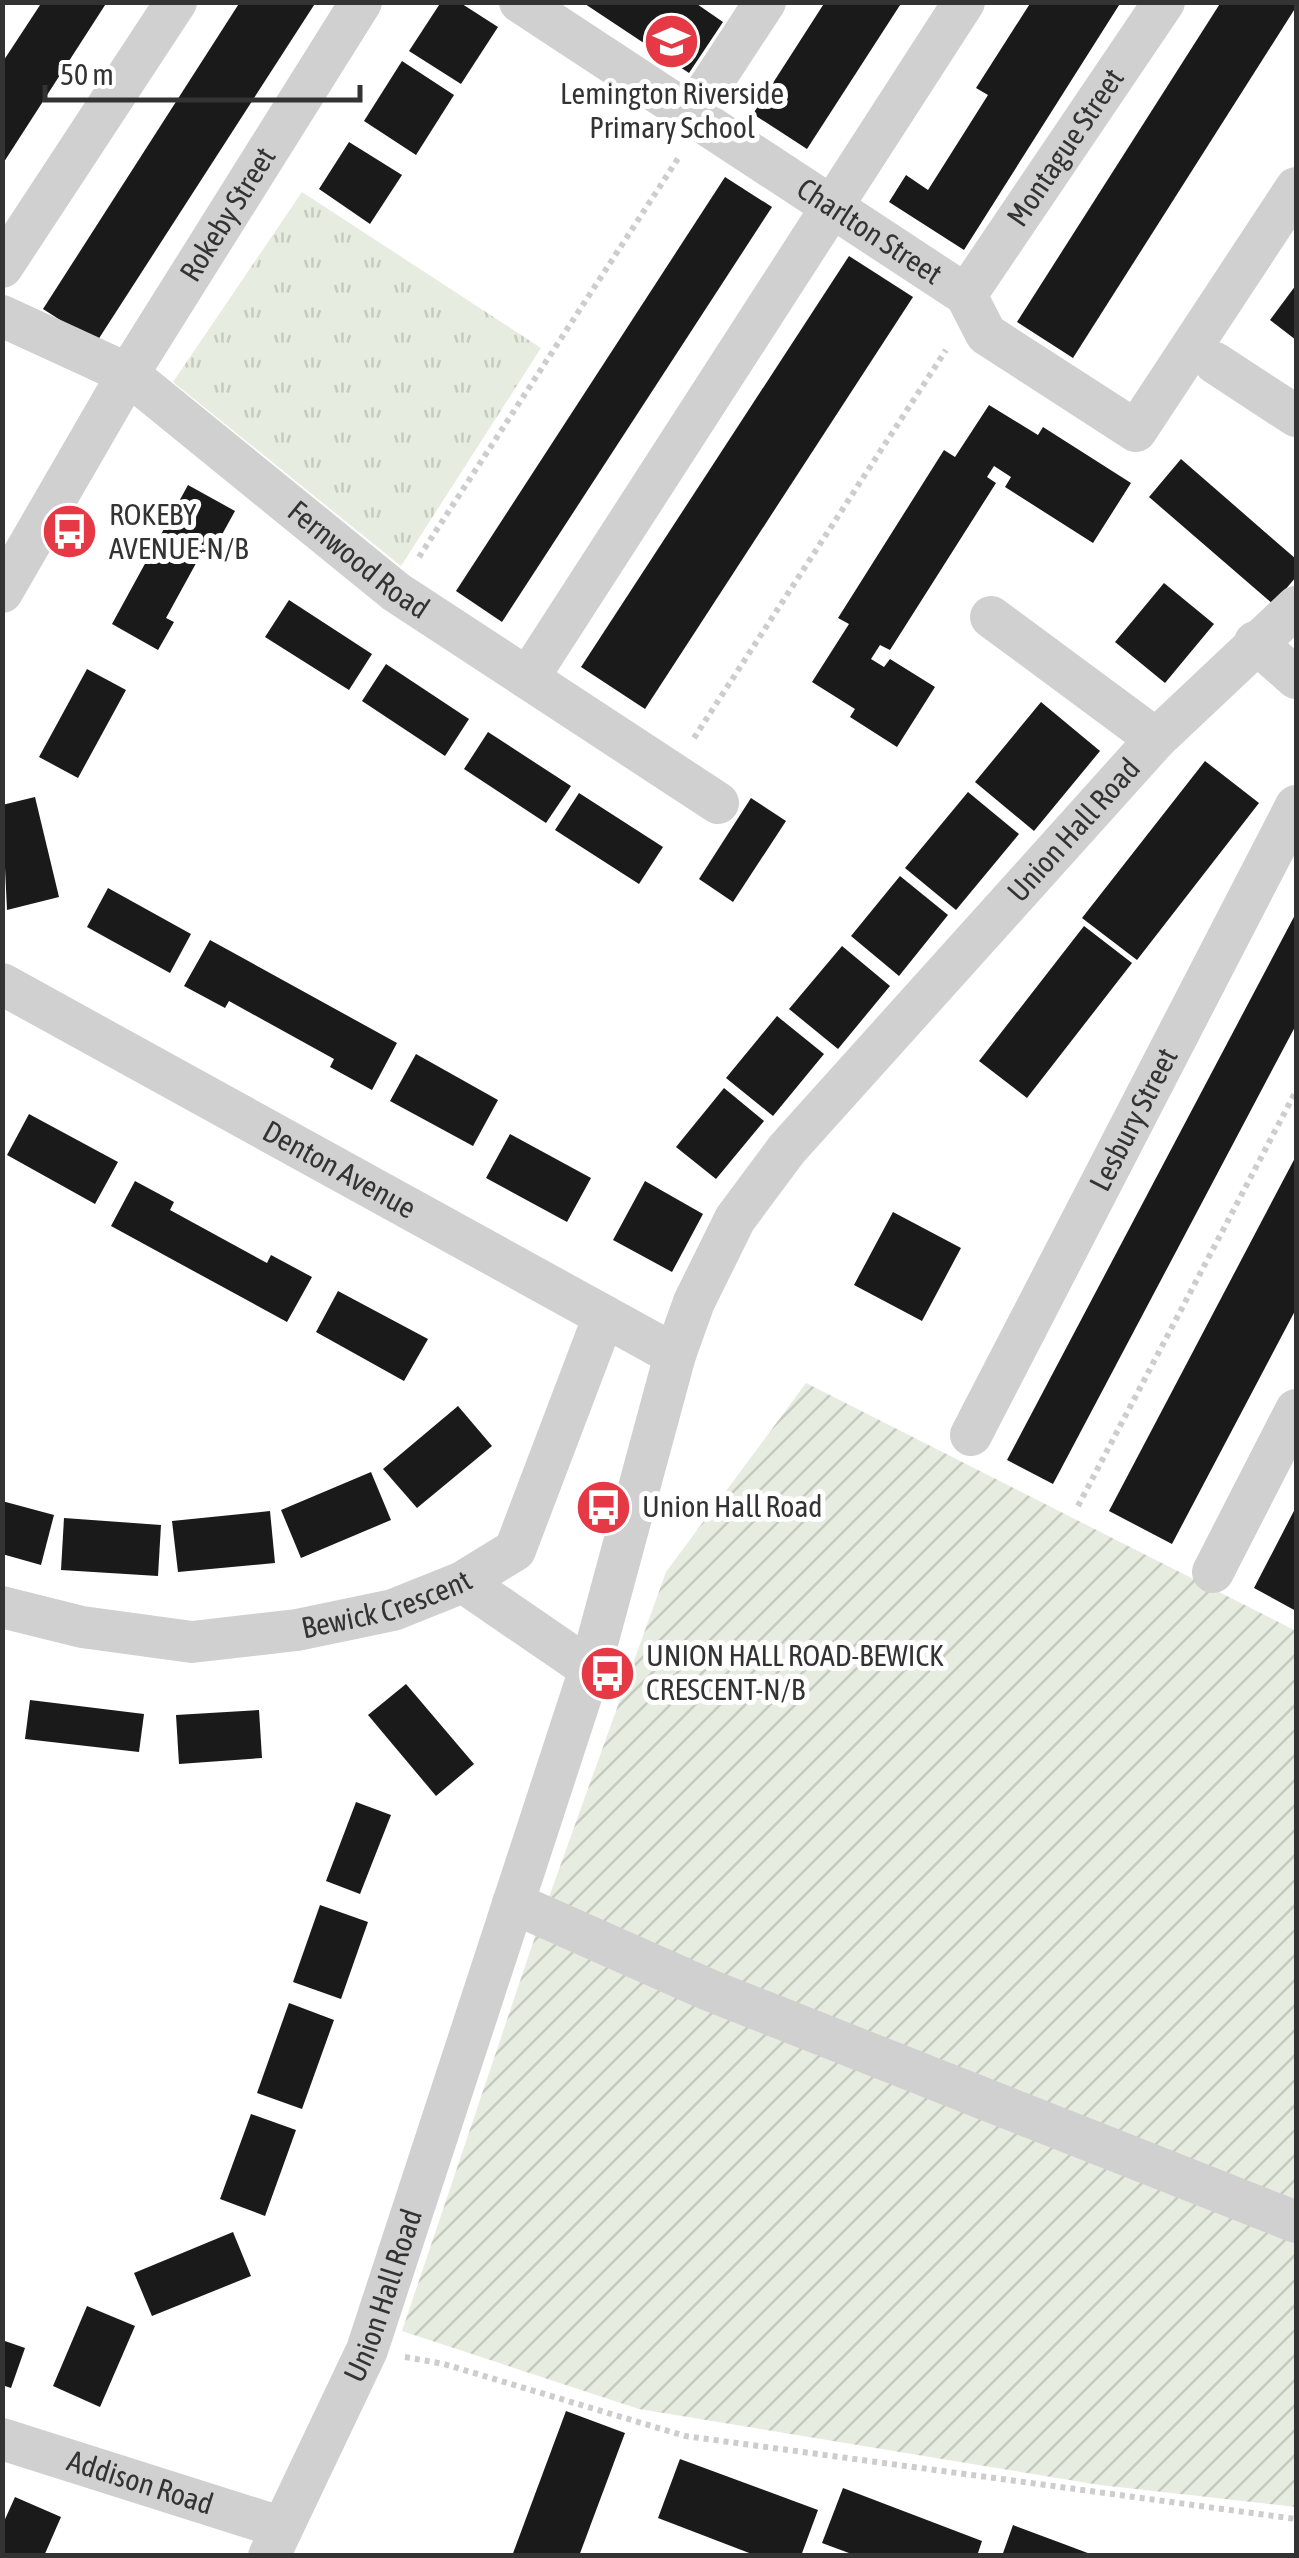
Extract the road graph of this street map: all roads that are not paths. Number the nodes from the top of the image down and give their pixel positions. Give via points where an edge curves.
1 (176, 2) edge
2 (361, 2) edge
3 (520, 2) edge
4 (765, 2) edge
5 (964, 2) edge
6 (1164, 2) edge
7 (690, 115) junction
8 (1296, 188) edge
9 (832, 207) junction
10 (2, 266) edge
11 (966, 295) junction
12 (2, 316) edge
13 (1214, 363) dead end
14 (128, 374) junction
15 (1296, 416) edge
16 (2, 592) edge
17 (1296, 607) edge
18 (991, 617) dead end
19 (1255, 642) junction
20 (528, 678) junction
21 (1296, 678) edge
22 (1156, 739) junction
23 (718, 803) dead end
24 (1296, 806) edge
25 (2, 984) edge
26 (604, 1316) junction
27 (675, 1355) junction
28 (1296, 1410) edge
29 (971, 1434) dead end
30 (1213, 1572) dead end
31 (462, 1582) junction
32 (2, 1607) edge
33 (590, 1669) junction
34 (513, 1903) junction
35 (1296, 2222) edge
36 (2, 2439) edge
37 (274, 2541) edge

1 - 10 street
2 - 14 street, Rokeby Street
3 - 7 street, Charlton Street
4 - 7 street
5 - 9 street
6 - 11 street, Montague Street
7 - 9 street, Charlton Street
8 - 11 street via 1136,431 986,334
9 - 11 street, Charlton Street
9 - 20 street
12 - 14 street, Fernwood Road
13 - 15 street
14 - 16 street, Rokeby Street
14 - 20 street, Fernwood Road via 396,592
17 - 19 street, Union Hall Road
18 - 22 street
19 - 21 street
19 - 22 street, Union Hall Road
20 - 23 street, Fernwood Road
22 - 27 street, Union Hall Road via 787,1149 735,1219
24 - 29 street, Lesbury Street
25 - 26 street, Denton Avenue
26 - 27 street, Denton Avenue
26 - 31 street, Bewick Crescent via 515,1550
27 - 33 street, Union Hall Road
28 - 30 street
31 - 32 street, Bewick Crescent via 393,1610 192,1642 82,1628
31 - 33 street
33 - 34 street, Union Hall Road
34 - 35 street via 709,1990
34 - 37 street, Union Hall Road via 367,2350
36 - 37 street, Addison Road

